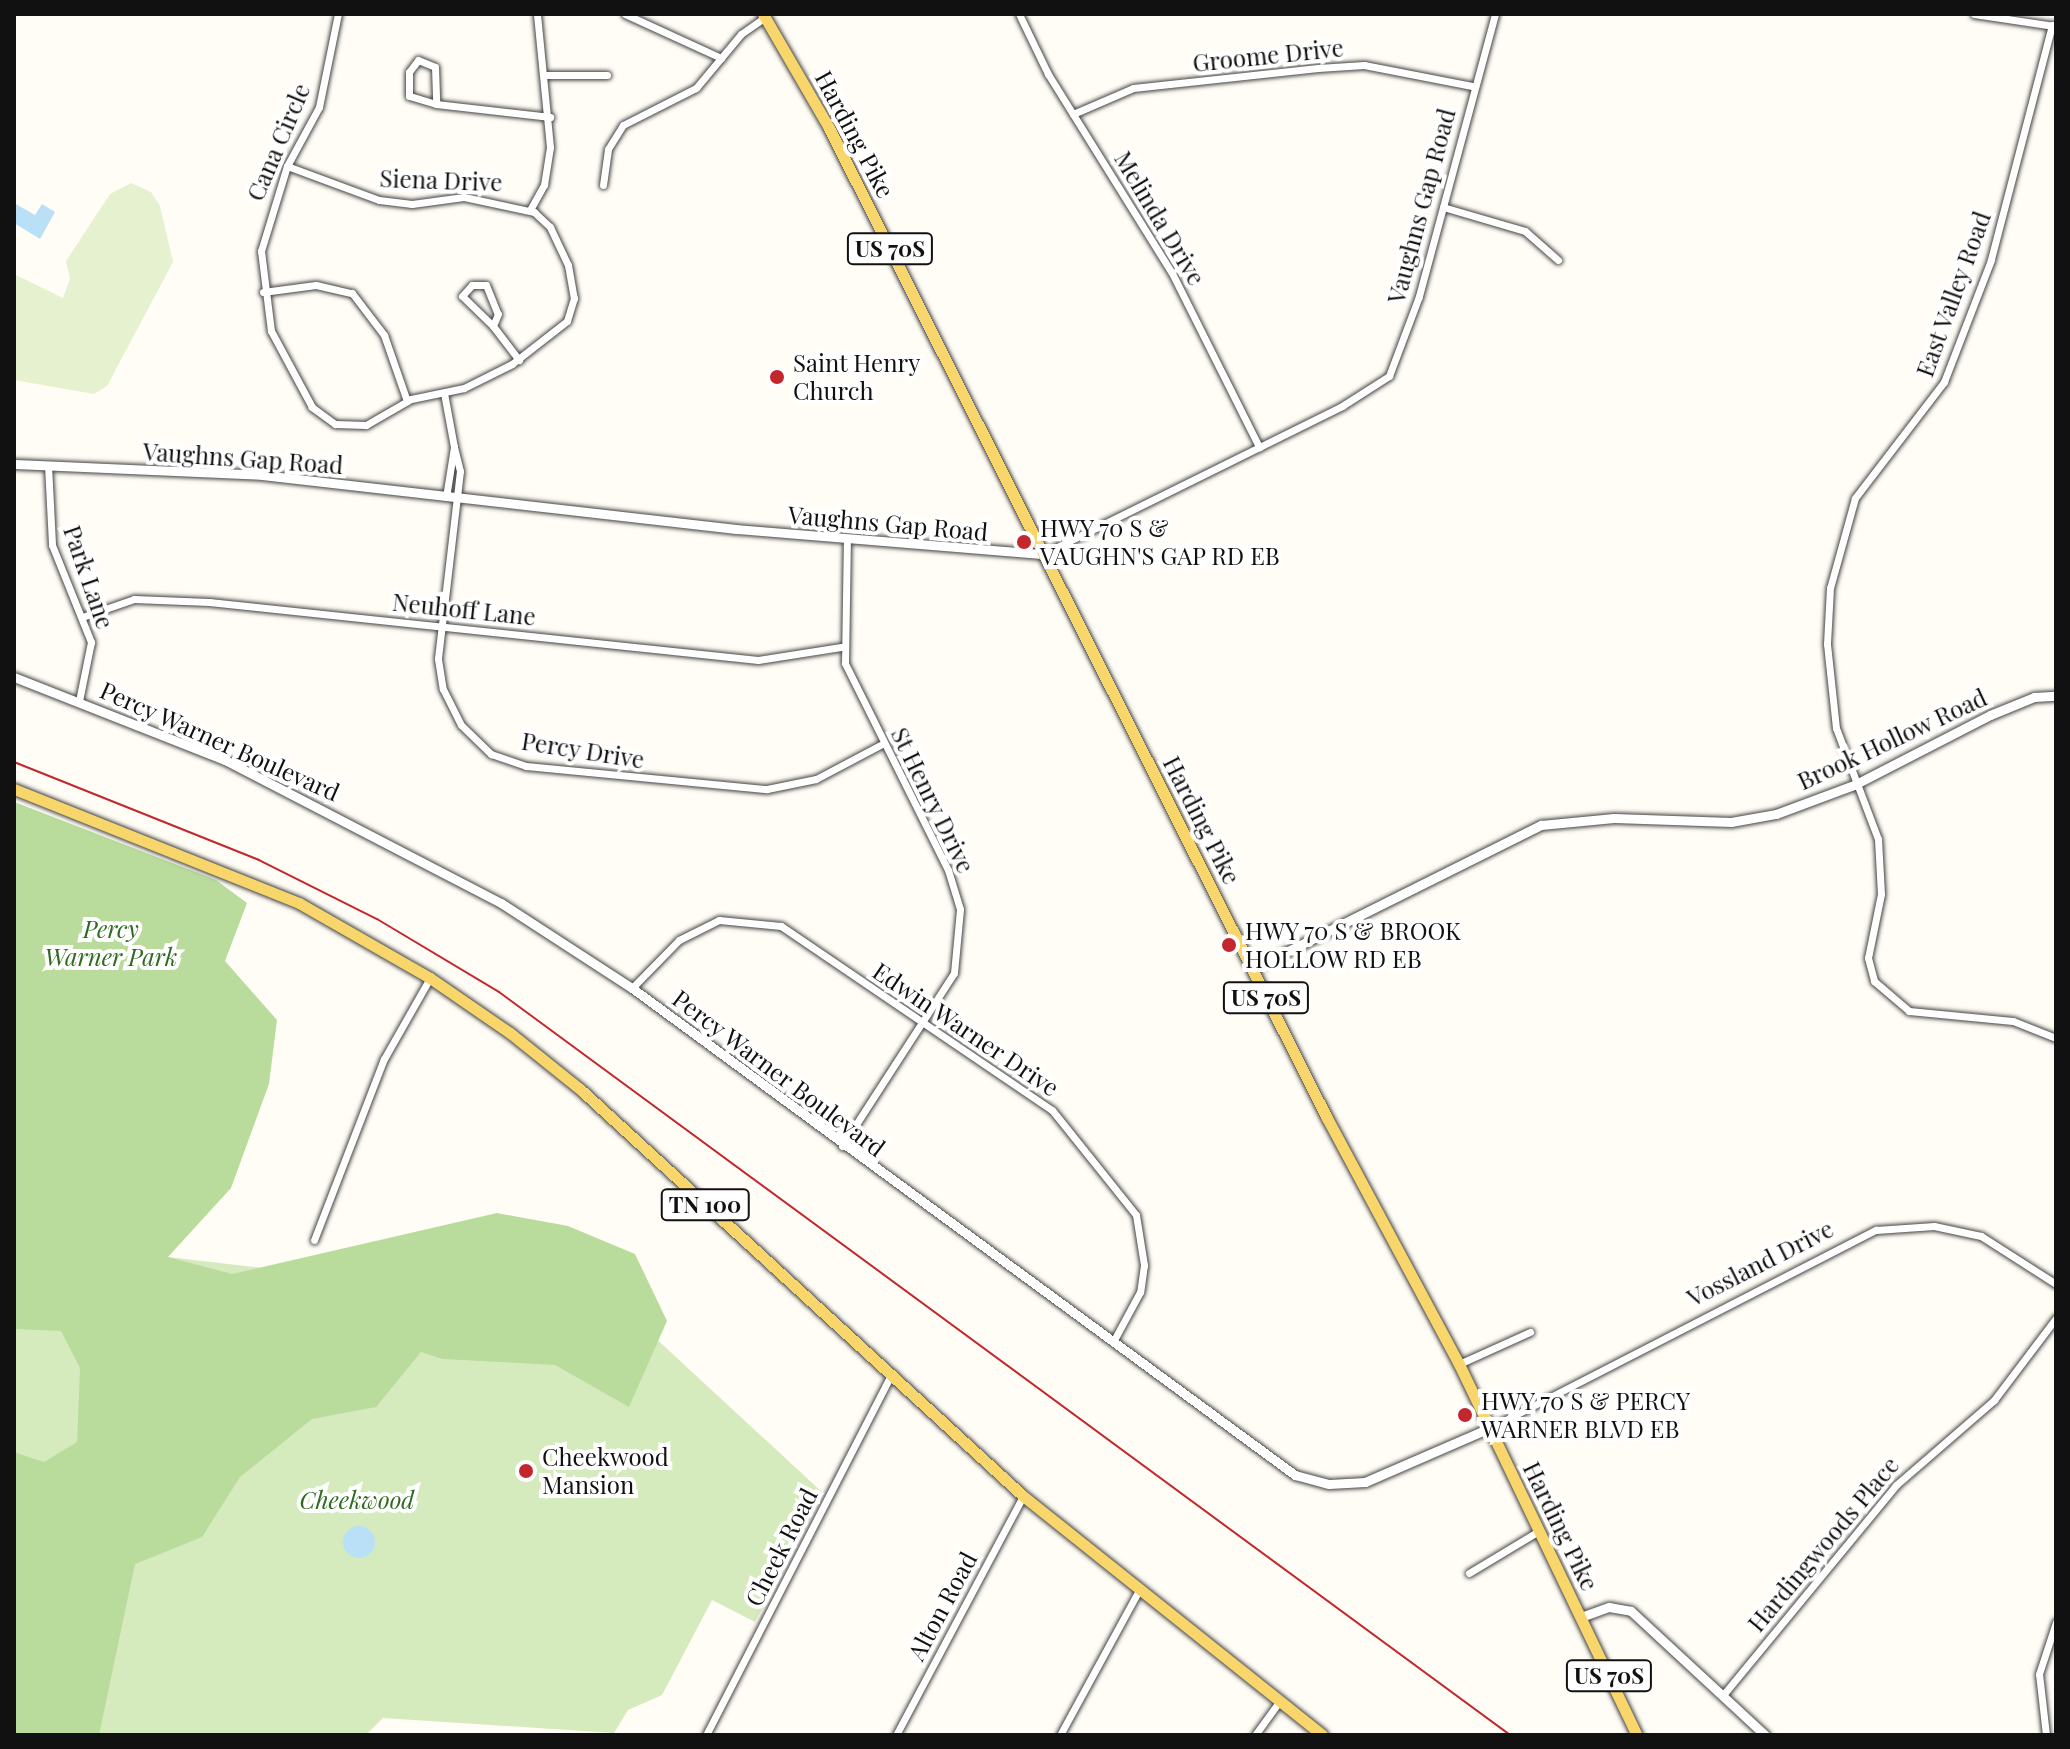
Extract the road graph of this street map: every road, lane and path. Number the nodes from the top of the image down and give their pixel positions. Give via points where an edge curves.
1 (338, 14) edge
2 (537, 14) edge
3 (625, 14) edge
4 (1019, 14) edge
5 (1495, 14) edge
6 (1974, 14) edge
7 (764, 16) edge
8 (2054, 26) edge
9 (721, 58) junction
10 (544, 75) junction
11 (607, 75) dead end
12 (1472, 86) junction
13 (436, 104) junction
14 (1073, 114) junction
15 (550, 117) junction
16 (287, 166) junction
17 (603, 185) dead end
18 (1443, 207) junction
19 (530, 210) junction
20 (1558, 260) dead end
21 (263, 292) junction
22 (493, 326) junction
23 (519, 360) junction
24 (444, 393) junction
25 (407, 401) junction
26 (454, 447) junction
27 (1259, 447) junction
28 (14, 464) edge
29 (48, 465) junction
30 (446, 497) junction
31 (457, 499) junction
32 (847, 540) junction
33 (1043, 554) junction
34 (85, 616) junction
35 (440, 627) junction
36 (841, 647) junction
37 (14, 677) edge
38 (2056, 696) edge
39 (79, 701) junction
40 (884, 743) junction
41 (1854, 785) junction
42 (14, 789) edge
43 (1252, 969) junction
44 (430, 978) junction
45 (632, 988) junction
46 (924, 1027) junction
47 (2056, 1038) edge
48 (842, 1146) junction
49 (314, 1240) dead end
50 (2056, 1284) edge
51 (2056, 1318) edge
52 (1530, 1332) dead end
53 (1113, 1342) junction
54 (1459, 1364) junction
55 (890, 1377) junction
56 (1490, 1428) junction
57 (1023, 1496) junction
58 (1537, 1532) junction
59 (1469, 1573) dead end
60 (1139, 1590) junction
61 (1581, 1617) junction
62 (2056, 1622) edge
63 (1723, 1695) junction
64 (1279, 1702) junction
65 (706, 1735) edge
66 (896, 1735) edge
67 (1060, 1735) edge
68 (1255, 1735) edge
69 (1322, 1735) edge
70 (1637, 1735) edge
71 (1765, 1735) edge
72 (2046, 1735) edge

1 - 16 street, Cana Circle via 319,107
2 - 10 street
3 - 9 street
4 - 14 street, Melinda Drive
5 - 12 street, Vaughns Gap Road
6 - 8 street
7 - 9 street
7 - 33 main road, Harding Pike / US 70S via 829,128
8 - 41 street, East Valley Road via 1989,266 1944,382 1930,407 1866,477 1838,552 1827,644 1836,728
9 - 17 street via 685,96 623,125 608,149
10 - 11 street
10 - 15 street
12 - 14 street, Groome Drive via 1364,65 1318,68 1133,88
12 - 18 street, Vaughns Gap Road
13 - 13 street via 409,96 409,72 418,60 435,67
13 - 15 street
14 - 27 street, Melinda Drive via 1172,273
15 - 19 street via 549,164
16 - 19 street, Siena Drive via 333,187 389,202 464,197
16 - 21 street, Cana Circle via 265,229
18 - 20 street via 1525,231
18 - 27 street, Vaughns Gap Road via 1406,337 1389,376
19 - 23 street, Siena Drive via 561,246 574,298 562,327
21 - 25 street via 316,285 352,293 384,335
21 - 25 street, Cana Circle via 281,356 324,418 360,426
22 - 22 street via 462,296 475,283 488,288 498,314
22 - 23 street
23 - 24 street, Siena Drive
24 - 25 street, Siena Drive
24 - 26 street
26 - 30 street
26 - 31 street, Percy Drive
27 - 33 street, Vaughns Gap Road
28 - 29 street, Vaughns Gap Road
29 - 30 street, Vaughns Gap Road via 262,475
29 - 34 street, Park Lane via 52,545
30 - 31 street, Vaughns Gap Road
31 - 32 street, Vaughns Gap Road
31 - 35 street, Percy Drive
32 - 33 street, Vaughns Gap Road
32 - 36 street, St Henry Drive
33 - 43 main road, Harding Pike / US 70S
34 - 35 street, Neuhoff Lane via 149,600 281,607
34 - 39 street, Park Lane via 90,672
35 - 36 street, Neuhoff Lane via 758,660
35 - 40 street, Percy Drive via 443,689 461,725 491,754 526,766 767,789 816,779
36 - 40 street, St Henry Drive
37 - 39 street, Percy Warner Boulevard
38 - 41 street, Brook Hollow Road via 2034,697 1990,715
39 - 45 street, Percy Warner Boulevard via 225,760 363,827 501,903
40 - 46 street, St Henry Drive via 948,870 960,909 954,973
41 - 43 street, Brook Hollow Road via 1776,814 1731,822 1614,818 1541,825
41 - 47 street, East Valley Road via 1878,839 1881,868 1868,958 1874,981 1909,1011 2013,1021
42 - 44 main road, TN 100 via 265,887
43 - 54 main road, Harding Pike / US 70S
44 - 49 street via 384,1059
44 - 55 main road, TN 100 via 580,1089
45 - 46 street, Edwin Warner Drive via 679,940 719,920 752,919 781,926
45 - 48 street, Percy Warner Boulevard
46 - 48 street, St Henry Drive
46 - 53 street, Edwin Warner Drive via 1052,1110 1136,1215 1144,1265 1140,1292
48 - 53 street, Percy Warner Boulevard
50 - 56 street, Vossland Drive via 1981,1236 1945,1227 1876,1230
51 - 63 street, Hardingwoods Place via 1994,1400 1896,1485
52 - 54 street
53 - 56 street, Percy Warner Boulevard via 1295,1475 1329,1484 1387,1476
54 - 56 main road, Harding Pike / US 70S
55 - 57 main road, TN 100
55 - 65 street, Cheek Road
56 - 58 main road, Harding Pike / US 70S
57 - 60 main road, TN 100
57 - 66 street, Alton Road
58 - 59 street
58 - 61 main road, Harding Pike / US 70S
60 - 64 main road, TN 100
60 - 67 street
61 - 63 street via 1609,1607 1631,1611
61 - 70 main road, Harding Pike / US 70S
62 - 72 street via 2039,1674
63 - 71 street
64 - 68 street
64 - 69 main road, TN 100

